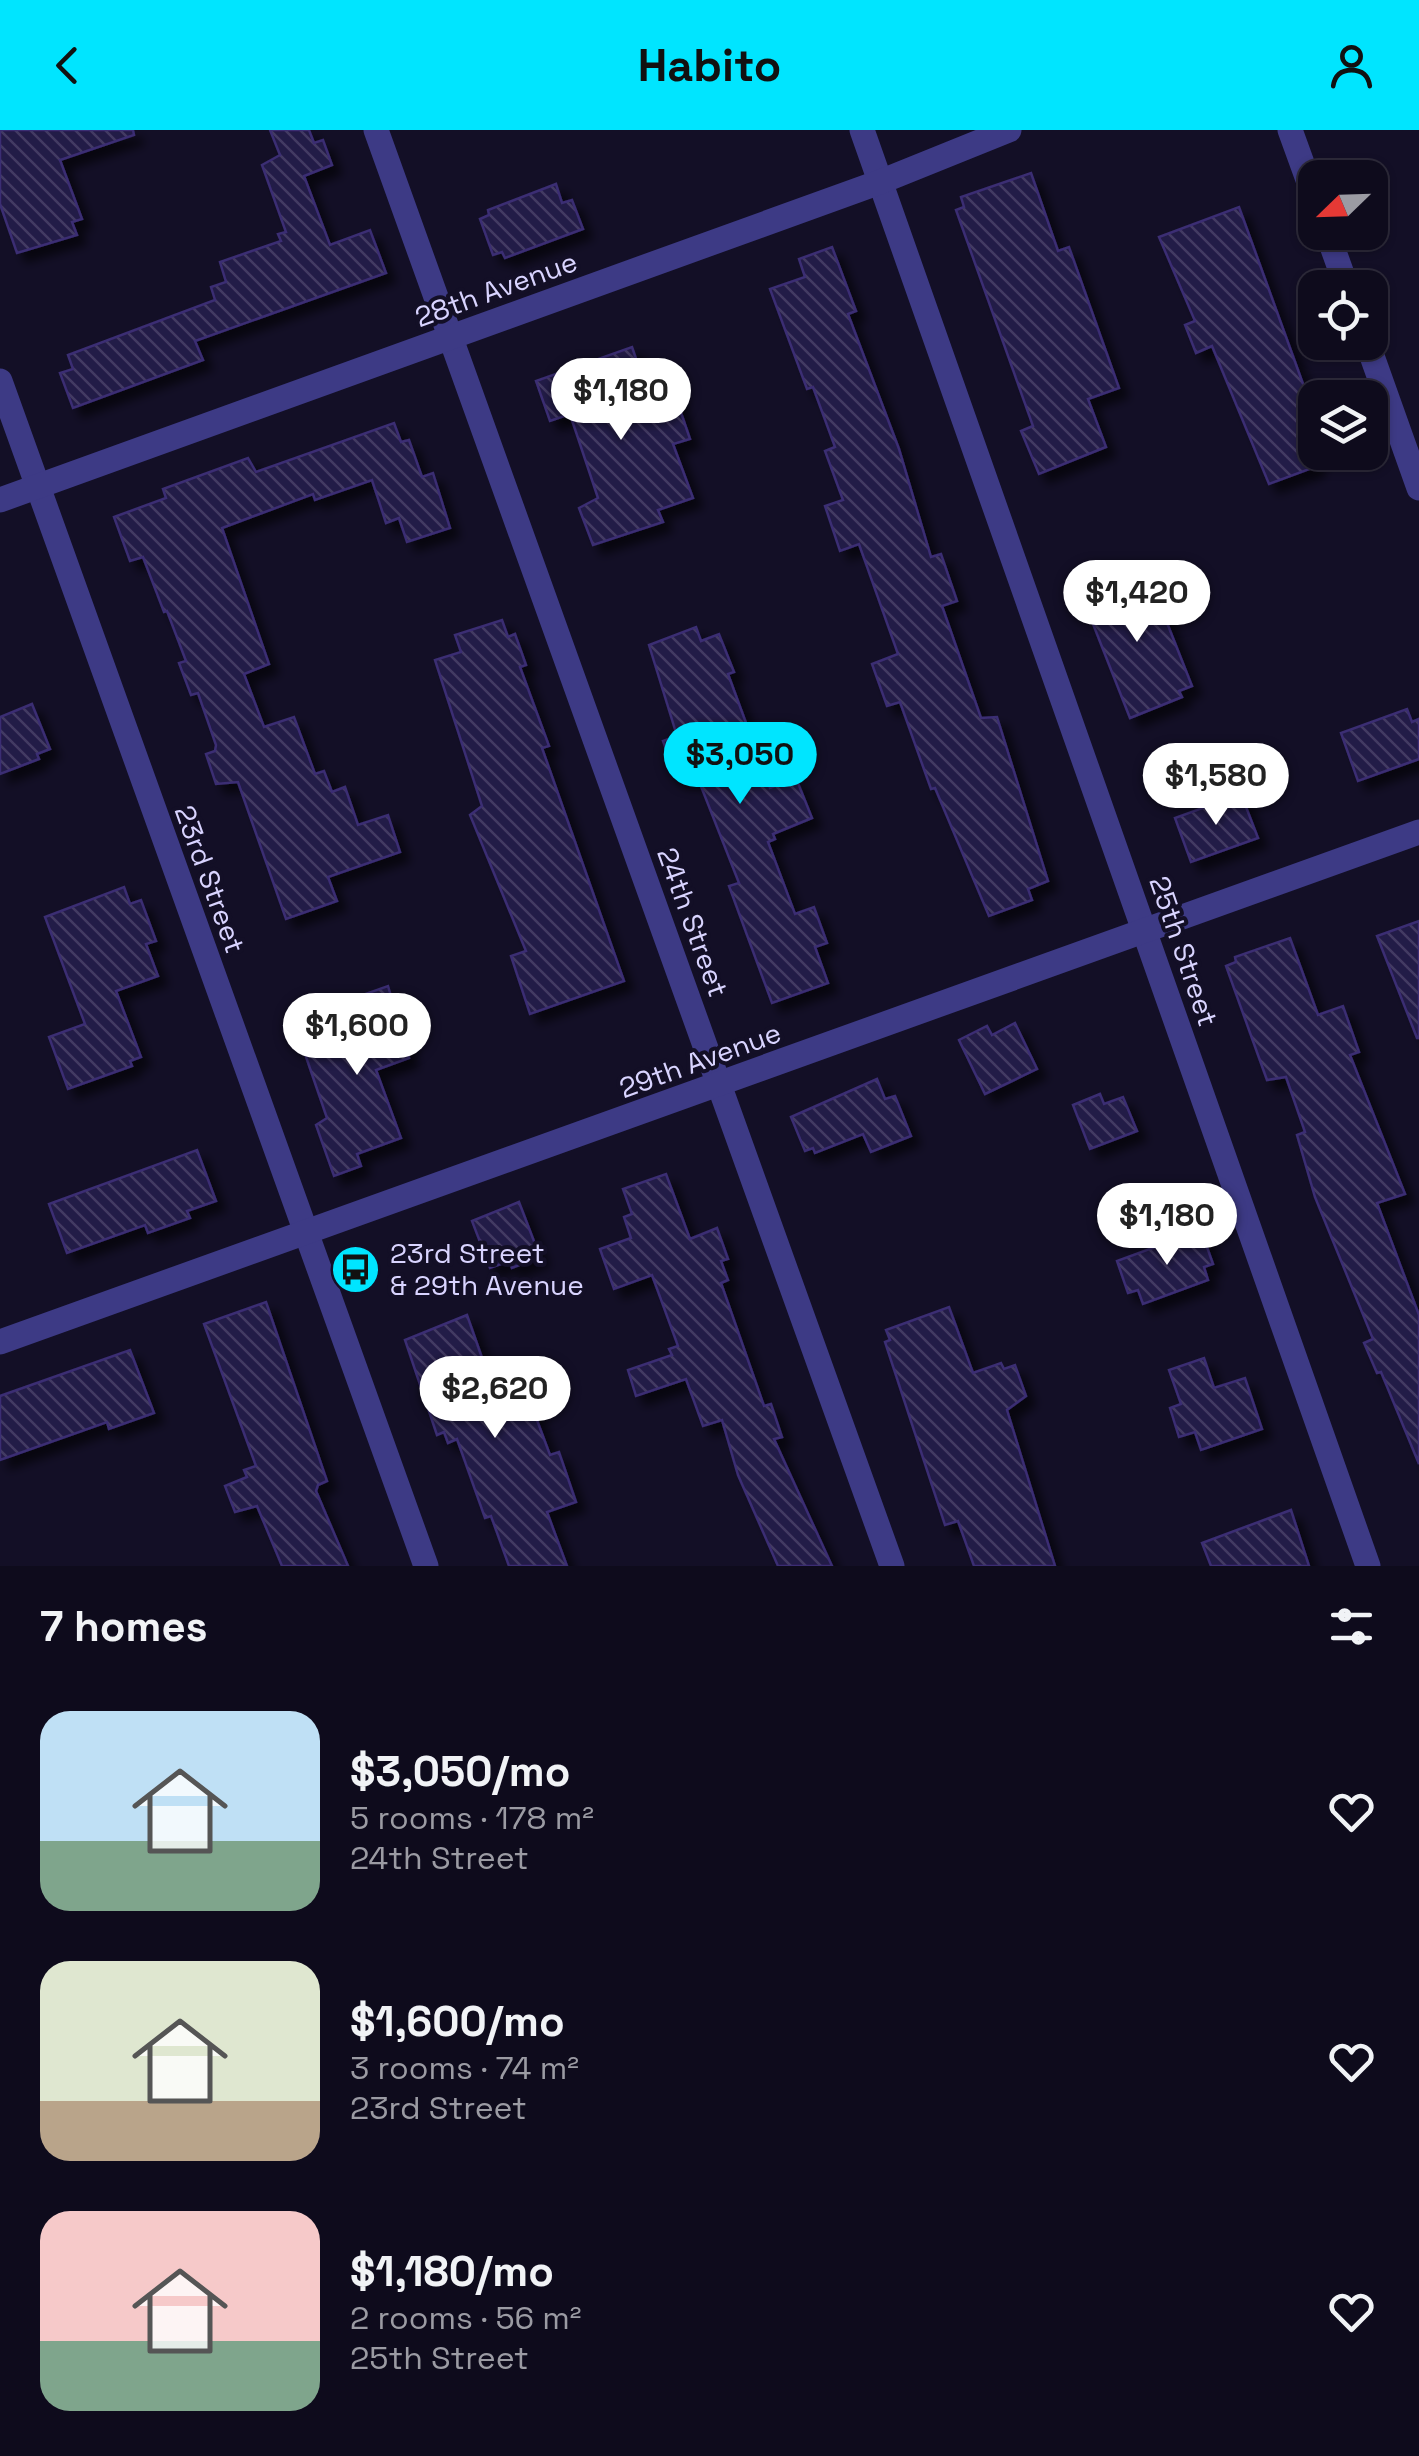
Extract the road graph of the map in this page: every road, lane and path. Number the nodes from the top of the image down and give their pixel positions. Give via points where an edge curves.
1 (376, 130) edge
2 (862, 130) edge
3 (1010, 130) edge
4 (1290, 130) edge
5 (1301, 160) edge
6 (880, 182) junction
7 (450, 338) junction
8 (1373, 360) edge
9 (0, 381) edge
10 (36, 488) junction
11 (1419, 488) edge
12 (0, 500) edge
13 (1419, 832) edge
14 (1144, 930) junction
15 (720, 1086) junction
16 (307, 1233) junction
17 (0, 1342) edge
18 (426, 1566) edge
19 (892, 1566) edge
20 (1368, 1566) edge

1 - 7 street, 24th Street
2 - 6 street, 25th Street
3 - 6 street, 28th Avenue
4 - 5 street
6 - 7 street, 28th Avenue
6 - 14 street, 25th Street
7 - 10 street, 28th Avenue
7 - 15 street, 24th Street
8 - 11 street
9 - 10 street, 23rd Street
10 - 12 street, 28th Avenue
10 - 16 street, 23rd Street
13 - 14 street, 29th Avenue
14 - 15 street, 29th Avenue
14 - 20 street, 25th Street
15 - 16 street, 29th Avenue
15 - 19 street, 24th Street
16 - 17 street, 29th Avenue
16 - 18 street, 23rd Street

